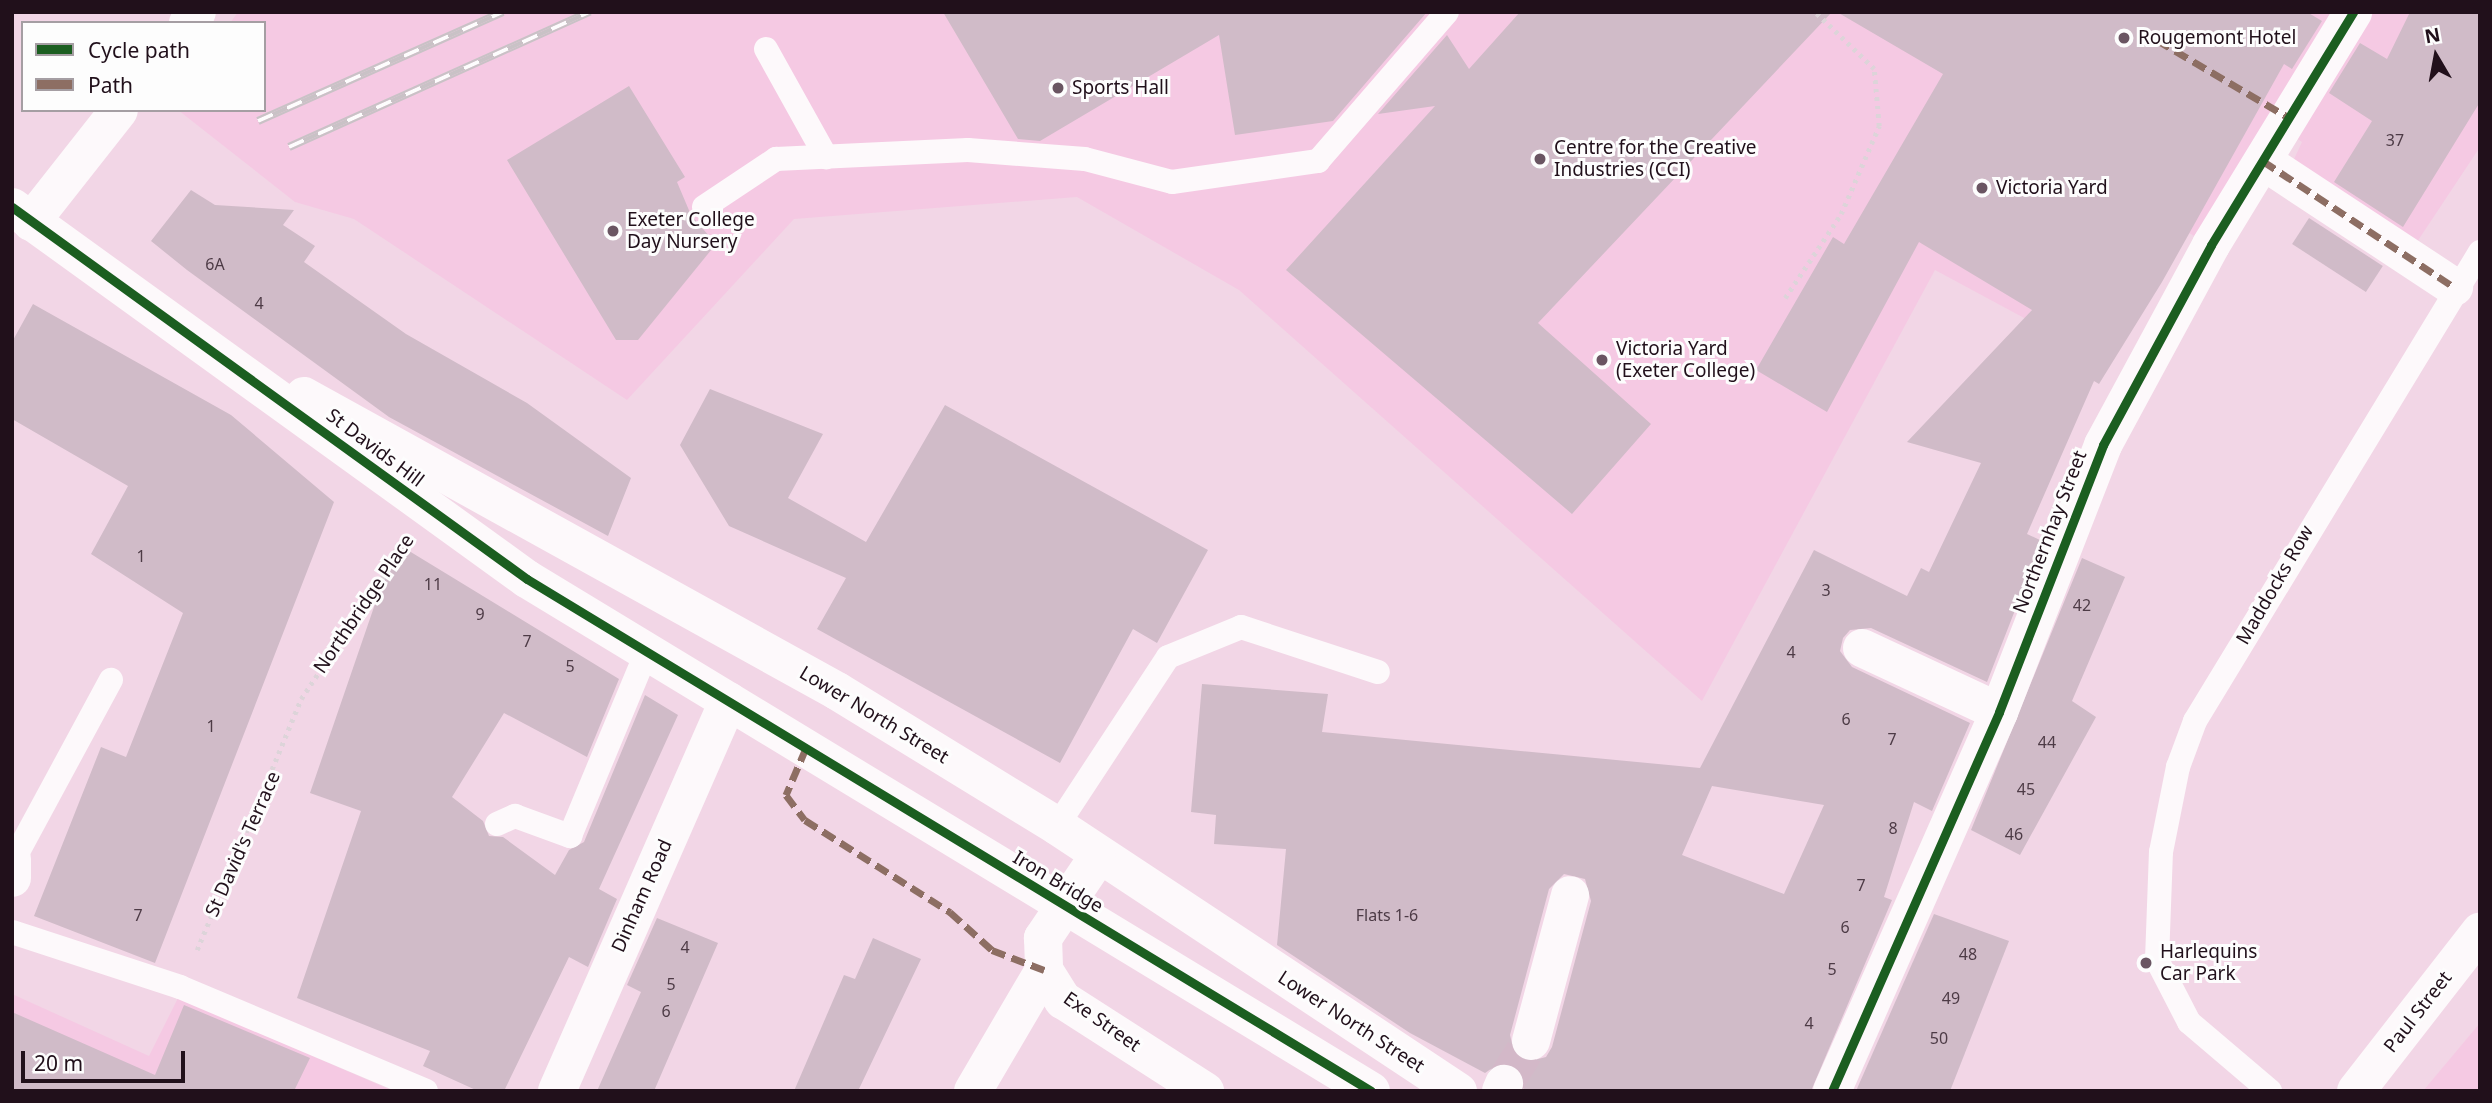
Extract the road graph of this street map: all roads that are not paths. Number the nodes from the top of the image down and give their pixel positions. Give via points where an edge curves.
1 (1447, 12) edge
2 (2353, 12) edge
3 (766, 49) dead end
4 (117, 112) edge
5 (826, 157) junction
6 (2263, 161) junction
7 (704, 207) dead end
8 (22, 214) edge
9 (2480, 252) edge
10 (2454, 286) junction
11 (264, 386) junction
12 (1862, 648) dead end
13 (648, 651) junction
14 (1378, 672) dead end
15 (111, 680) dead end
16 (728, 701) junction
17 (1998, 712) junction
18 (497, 824) dead end
19 (1057, 826) junction
20 (1097, 858) junction
21 (13, 866) edge
22 (1570, 895) dead end
23 (12, 932) edge
24 (2480, 932) edge
25 (1044, 970) junction
26 (1531, 1041) tunnel mouth
27 (426, 1091) edge
28 (556, 1091) edge
29 (973, 1091) edge
30 (1205, 1091) edge
31 (1371, 1091) edge
32 (1458, 1091) edge
33 (1832, 1091) edge
34 (2270, 1091) edge
35 (2356, 1091) edge

1 - 5 lane via 1318,162 1172,182 1085,159 968,150
2 - 6 street, Northernhay Street
3 - 5 lane
4 - 8 street
5 - 7 lane via 776,159
6 - 10 street
6 - 17 street, Northernhay Street via 2103,445
8 - 11 street, St Davids Hill
9 - 10 lane, Maddocks Row
10 - 34 lane, Maddocks Row via 2195,721 2178,767 2161,852 2157,960 2189,1022
11 - 13 street, St Davids Hill via 428,510
11 - 19 street, Lower North Street via 310,398 352,418 837,691
12 - 17 street
13 - 16 street, St Davids Hill
13 - 18 lane via 570,836 515,816
14 - 19 lane via 1241,627 1168,657
15 - 21 lane
16 - 28 street, Dinham Road
16 - 31 street, Iron Bridge
17 - 33 street, Northernhay Street
19 - 20 street, Lower North Street
20 - 25 street via 1043,938
20 - 32 street, Lower North Street
22 - 26 street
23 - 27 lane via 180,987
24 - 35 street, Paul Street
25 - 29 street
25 - 30 street, Exe Street via 1063,1000

